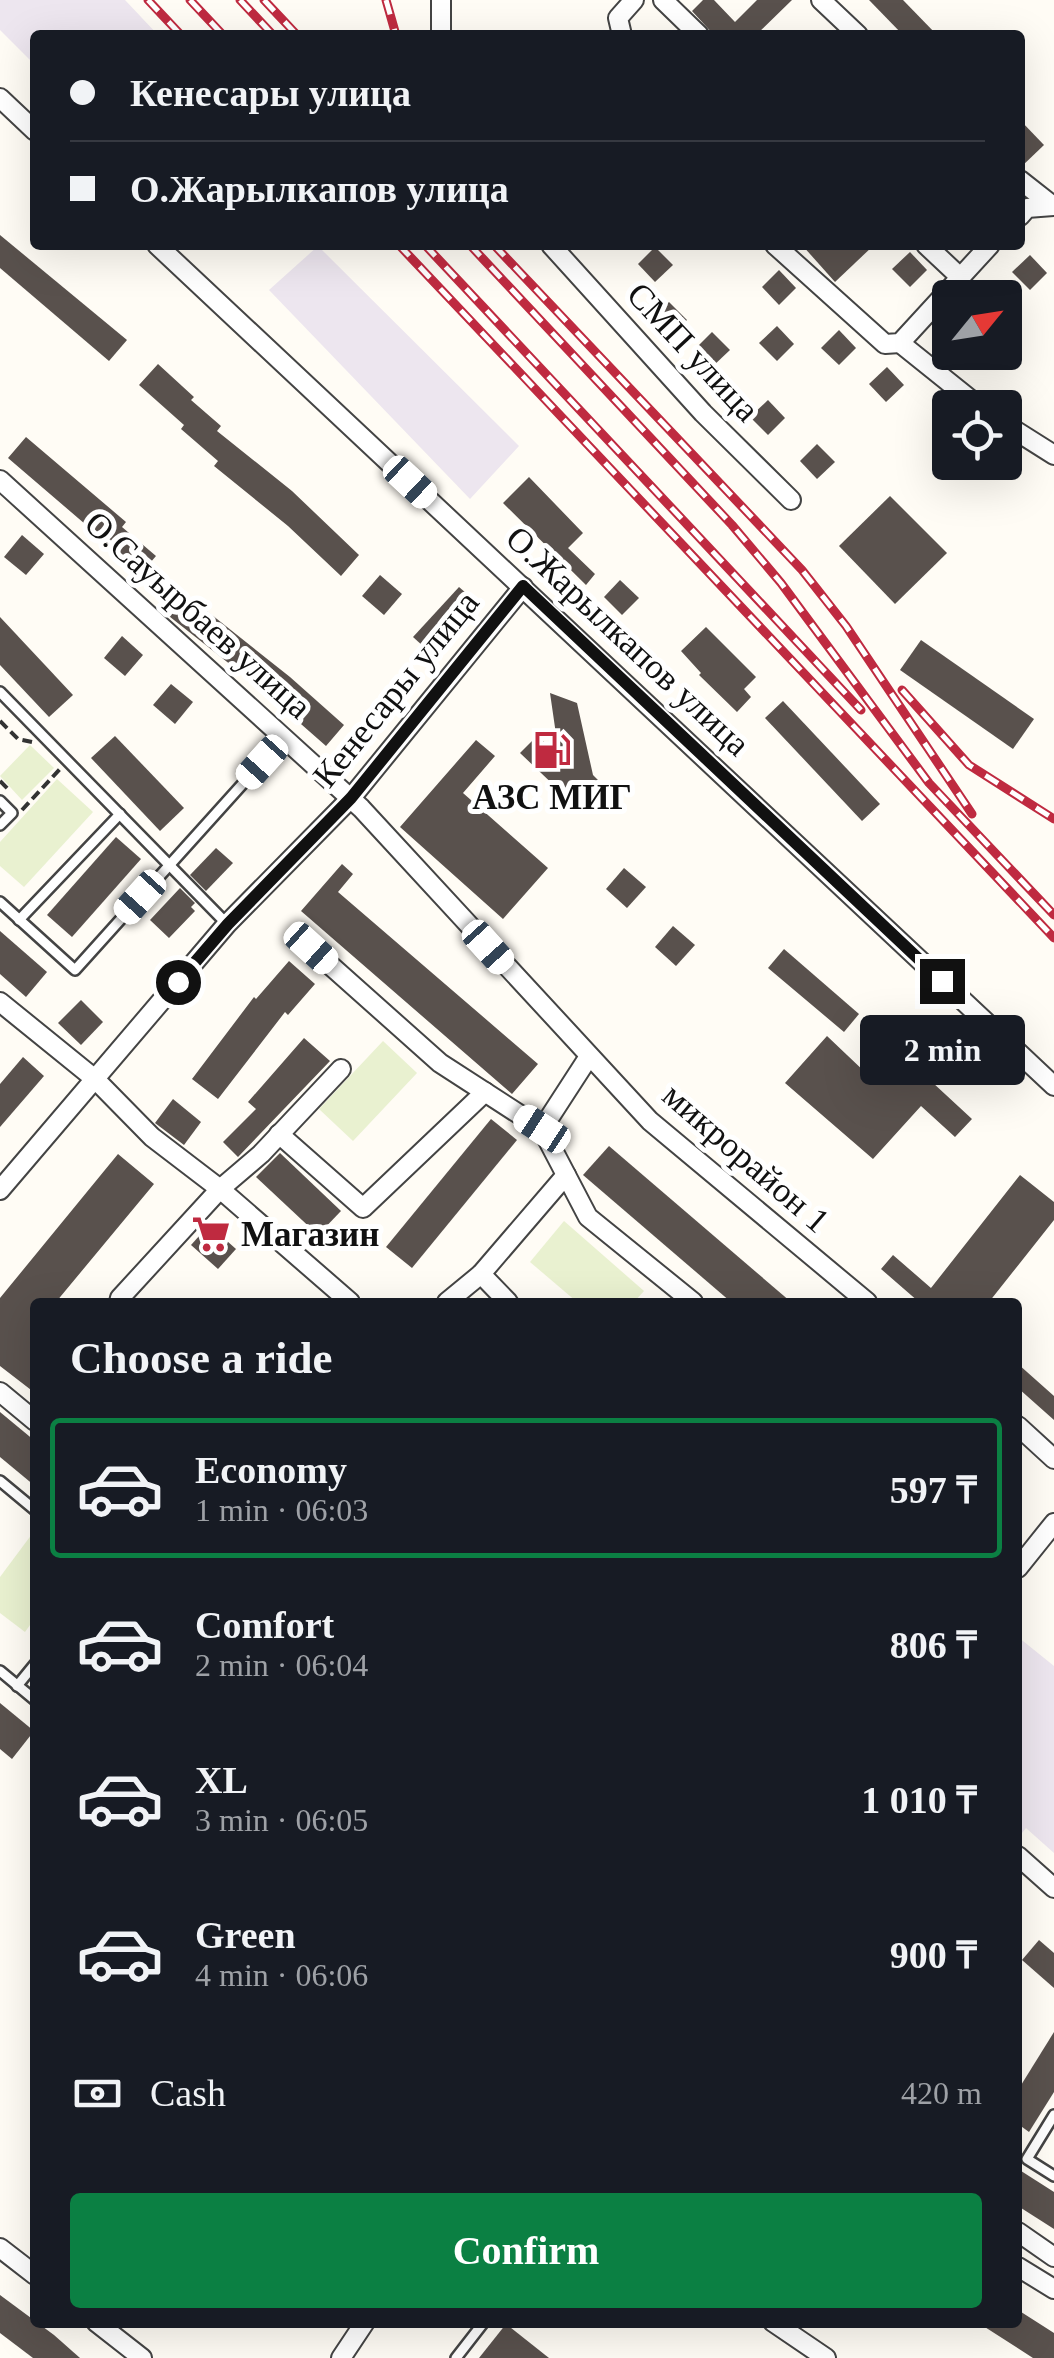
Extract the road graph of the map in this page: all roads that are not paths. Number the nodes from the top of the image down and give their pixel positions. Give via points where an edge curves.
1 (441, 0) edge
2 (634, 0) edge
3 (662, 0) edge
4 (820, 0) edge
5 (441, 30) edge
6 (621, 30) edge
7 (694, 30) edge
8 (853, 30) edge
9 (0, 98) edge
10 (30, 125) edge
11 (1025, 184) edge
12 (1054, 206) edge
13 (1025, 211) edge
14 (163, 250) edge
15 (555, 250) edge
16 (781, 250) edge
17 (931, 250) edge
18 (985, 250) edge
19 (959, 276) junction
20 (900, 343) junction
21 (959, 390) edge
22 (1022, 435) edge
23 (1054, 455) edge
24 (0, 480) edge
25 (791, 500) dead end
26 (523, 586) junction
27 (0, 692) edge
28 (285, 737) junction
29 (351, 798) junction
30 (0, 801) edge
31 (120, 814) junction
32 (0, 825) edge
33 (169, 865) junction
34 (0, 902) edge
35 (19, 920) junction
36 (228, 924) junction
37 (311, 948) dead end
38 (0, 1002) edge
39 (588, 1058) junction
40 (341, 1068) dead end
41 (95, 1080) junction
42 (1054, 1086) edge
43 (485, 1092) junction
44 (542, 1129) junction
45 (279, 1134) junction
46 (566, 1174) junction
47 (220, 1189) junction
48 (0, 1190) edge
49 (481, 1274) junction
50 (120, 1298) edge
51 (345, 1298) edge
52 (452, 1298) edge
53 (504, 1298) edge
54 (688, 1298) edge
55 (855, 1298) edge
56 (2, 1397) edge
57 (30, 1417) edge
58 (1022, 1430) edge
59 (1054, 1458) edge
60 (0, 1481) edge
61 (30, 1506) edge
62 (1054, 1523) edge
63 (1022, 1563) edge
64 (30, 1670) edge
65 (0, 1671) edge
66 (17, 1686) junction
67 (30, 1696) edge
68 (1022, 1860) edge
69 (1054, 1888) edge
70 (1054, 2115) edge
71 (1054, 2176) edge
72 (1022, 2235) edge
73 (0, 2248) edge
74 (1054, 2257) edge
75 (1022, 2269) edge
76 (30, 2271) edge
77 (1054, 2289) edge
78 (104, 2328) edge
79 (361, 2328) edge
80 (479, 2328) edge
81 (781, 2328) edge
82 (809, 2328) edge
83 (801, 2342) junction
84 (142, 2358) edge
85 (341, 2358) edge
86 (456, 2358) edge
87 (826, 2358) edge

1 - 5 street
2 - 6 street via 618,18
3 - 7 street
4 - 8 street
9 - 10 street
11 - 12 street
12 - 13 street
14 - 26 street, О.Жарылкапов улица
15 - 25 street, СМП улица via 703,414
16 - 20 street via 885,344
17 - 19 street
18 - 19 street
19 - 20 street
20 - 21 street
22 - 23 street
24 - 28 street, О.Сауырбаев улица
26 - 29 street, Кенесары улица
26 - 42 street, О.Жарылкапов улица
27 - 31 lane
28 - 29 street, О.Сауырбаев улица
28 - 33 lane
29 - 36 street, Кенесары улица
29 - 39 street, микрорайон 1
30 - 32 lane via 12,813
31 - 33 lane
31 - 35 lane
33 - 35 lane via 75,970
33 - 36 lane
34 - 35 lane
36 - 41 street, Кенесары улица
37 - 43 street via 440,1062
38 - 41 street
39 - 44 street
39 - 55 street, микрорайон 1 via 650,1121
40 - 45 street
41 - 47 street via 152,1137
41 - 48 street, Кенесары улица
43 - 44 street
43 - 45 street via 363,1208
44 - 46 street
45 - 47 street
46 - 49 street
46 - 54 street via 588,1217
47 - 50 street
47 - 51 street
49 - 52 street
49 - 53 street
56 - 57 street
58 - 59 street
60 - 61 lane
62 - 63 street
64 - 66 lane
65 - 66 lane
66 - 67 lane
68 - 69 street
70 - 71 lane via 1027,2159
72 - 74 street
73 - 76 street
75 - 77 street
78 - 84 street
79 - 85 street
80 - 86 lane
81 - 83 street
82 - 83 street
83 - 87 street

